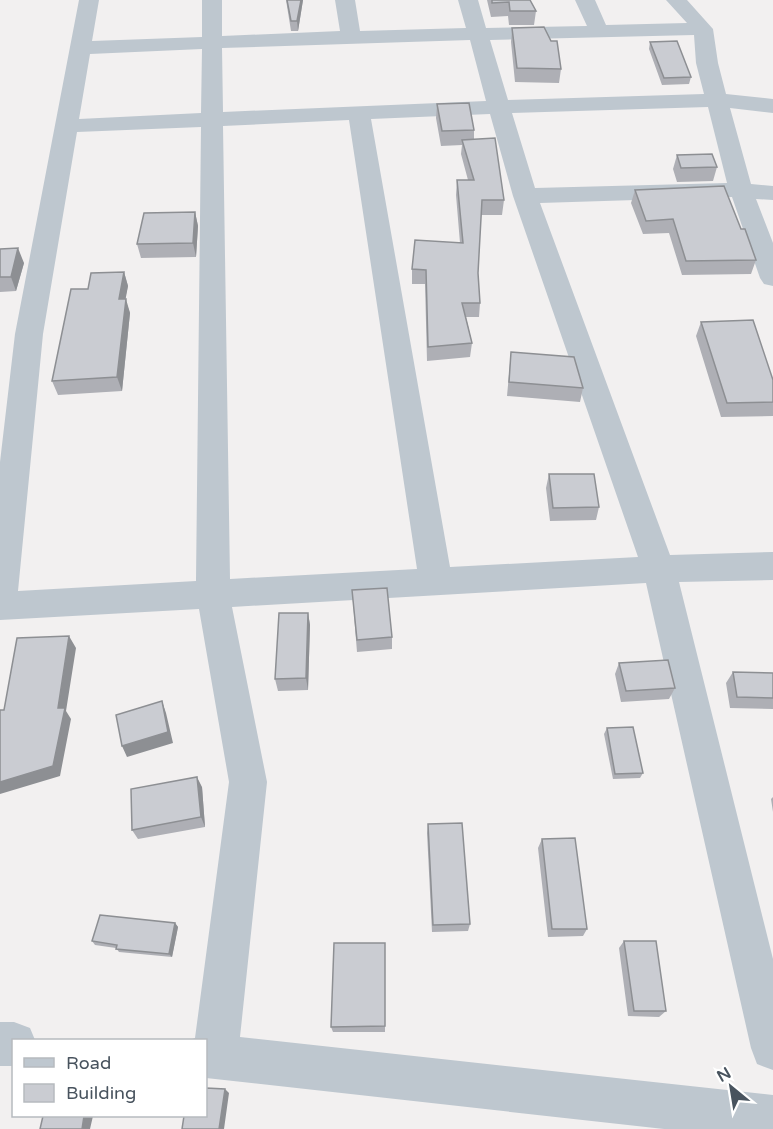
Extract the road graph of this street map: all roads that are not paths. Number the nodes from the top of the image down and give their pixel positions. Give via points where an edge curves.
1 (89, 0) edge
2 (212, 0) edge
3 (345, 0) edge
4 (468, 0) edge
5 (585, 0) edge
6 (676, 0) edge
7 (703, 29) junction
8 (600, 33) junction
9 (479, 34) junction
10 (351, 37) junction
11 (212, 43) junction
12 (80, 48) junction
13 (717, 100) junction
14 (773, 106) edge
15 (500, 107) junction
16 (359, 113) junction
17 (212, 119) junction
18 (68, 126) junction
19 (741, 190) junction
20 (773, 193) edge
21 (525, 196) junction
22 (773, 278) edge
23 (773, 566) edge
24 (660, 569) junction
25 (436, 581) junction
26 (213, 594) junction
27 (0, 605) edge
28 (773, 1048) edge
29 (210, 1057) edge
30 (773, 1118) edge

1 - 12 street
2 - 11 street
3 - 10 street
4 - 9 street
5 - 8 street
6 - 7 street
7 - 8 street
7 - 13 street via 706,63
8 - 9 street
9 - 10 street
9 - 15 street
10 - 11 street
11 - 12 street
11 - 17 street
12 - 18 street
13 - 14 street
13 - 15 street
13 - 19 street
15 - 16 street
15 - 21 street
16 - 17 street
16 - 25 street
17 - 18 street
17 - 26 street
18 - 27 street via 29,334
19 - 20 street
19 - 21 street
19 - 22 street
21 - 24 street
23 - 24 street
24 - 25 street
24 - 28 street
25 - 26 street
26 - 27 street
26 - 29 street via 248,782
29 - 30 street

